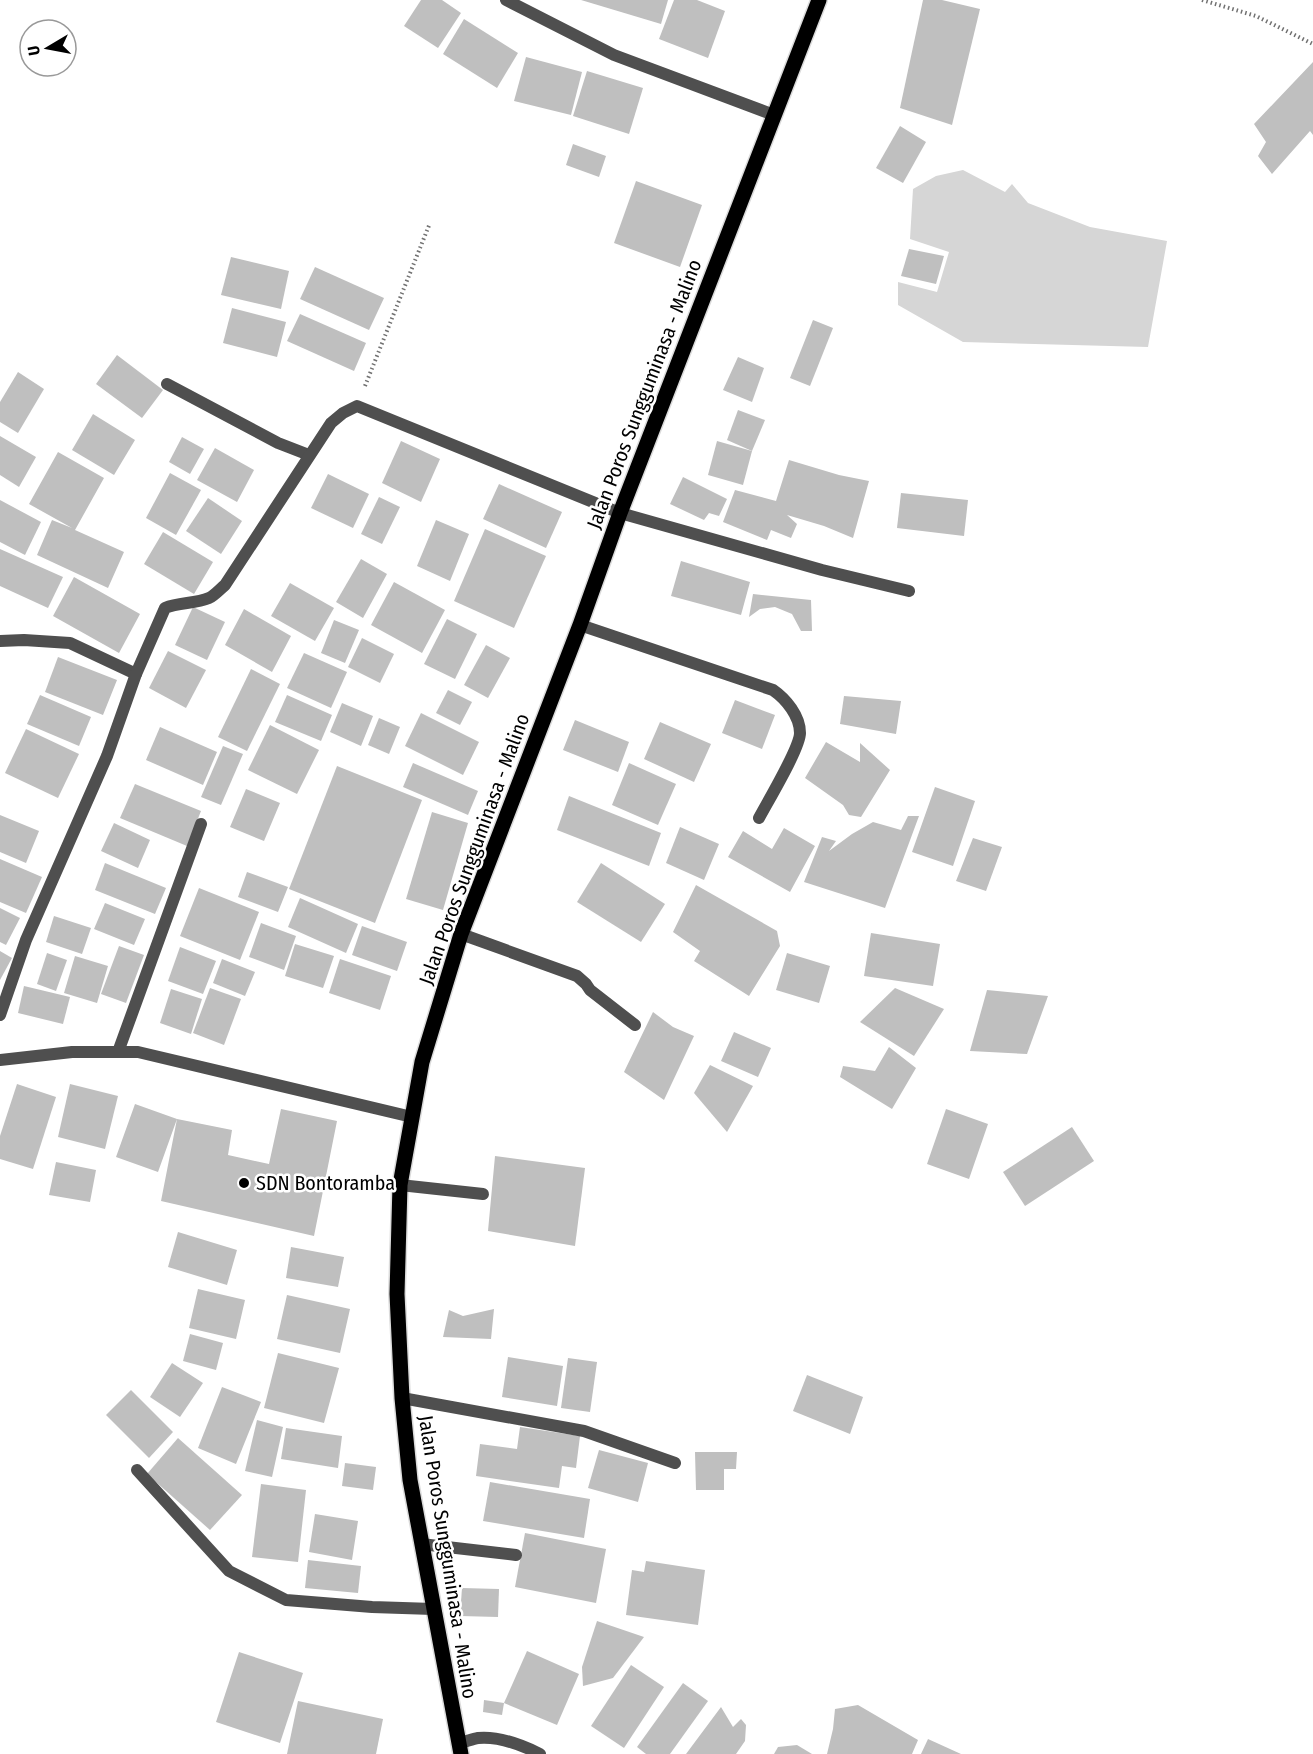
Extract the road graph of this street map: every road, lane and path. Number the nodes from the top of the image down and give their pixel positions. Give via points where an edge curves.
1 (506, 0) edge
2 (819, 0) edge
3 (1202, 0) edge
4 (1313, 44) edge
5 (774, 116) junction
6 (430, 223) dead end
7 (167, 384) dead end
8 (357, 406) junction
9 (309, 455) junction
10 (620, 513) junction
11 (909, 591) dead end
12 (580, 625) junction
13 (0, 641) edge
14 (136, 674) junction
15 (759, 818) dead end
16 (201, 824) dead end
17 (461, 934) junction
18 (0, 1015) edge
19 (635, 1025) dead end
20 (118, 1053) junction
21 (0, 1060) edge
22 (412, 1117) junction
23 (400, 1185) junction
24 (483, 1194) dead end
25 (402, 1398) junction
26 (675, 1463) dead end
27 (136, 1470) dead end
28 (422, 1544) junction
29 (516, 1555) dead end
30 (433, 1609) junction
31 (460, 1749) edge
32 (540, 1754) edge

1 - 5 street via 614,55
2 - 5 main road, Jalan Poros Sungguminasa - Malino
3 - 4 path via 1256,16
5 - 10 main road, Jalan Poros Sungguminasa - Malino
6 - 8 path
7 - 9 street via 278,443
8 - 9 street via 331,423
8 - 10 street
9 - 14 street via 225,585 210,597 165,608
10 - 11 street
10 - 12 main road, Jalan Poros Sungguminasa - Malino
12 - 15 street via 772,690 782,697 800,734
12 - 17 main road, Jalan Poros Sungguminasa - Malino
13 - 14 street via 70,643
14 - 18 street via 107,756 26,940
16 - 20 street
17 - 19 street via 577,976
17 - 22 main road, Jalan Poros Sungguminasa - Malino via 422,1062
20 - 21 street via 72,1052
20 - 22 street via 138,1052
22 - 23 main road, Jalan Poros Sungguminasa - Malino
23 - 24 street
23 - 25 main road, Jalan Poros Sungguminasa - Malino via 397,1294
25 - 26 street via 584,1431
25 - 28 main road, Jalan Poros Sungguminasa - Malino via 410,1480
27 - 30 street via 229,1571 286,1600
28 - 29 street
28 - 30 main road, Jalan Poros Sungguminasa - Malino
30 - 31 main road, Jalan Poros Sungguminasa - Malino
31 - 32 street via 479,1738 499,1739

